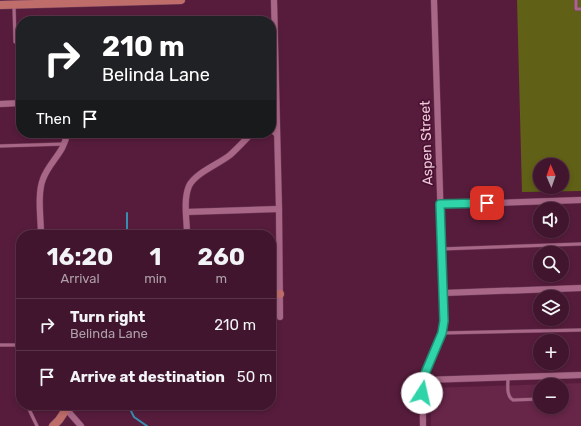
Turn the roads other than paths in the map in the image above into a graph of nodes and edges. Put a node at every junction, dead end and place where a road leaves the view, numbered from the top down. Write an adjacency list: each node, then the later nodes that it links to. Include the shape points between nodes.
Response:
1 (181, 0): 5 (street)
2 (274, 0): 10 (street)
3 (434, 0): 22 (street, Aspen Street)
4 (576, 0): 9 (lane, via 576,9)
5 (85, 1): 6 (street)
6 (25, 2): 7 (street)
7 (14, 4): 8 (street); 11 (lane)
8 (0, 5)
9 (581, 9)
10 (274, 16)
11 (14, 42)
12 (276, 71): 15 (street)
13 (16, 103): 14 (street)
14 (0, 104)
15 (277, 107): 16 (street)
16 (278, 137): 23 (street)
17 (66, 138): 19 (street)
18 (247, 138): 24 (street, via 227,157 194,178 187,191)
19 (65, 144): 20 (lane); 25 (street, via 46,171 41,185)
20 (0, 146)
21 (581, 200): 22 (street)
22 (440, 204): 28 (street, Aspen Street)
23 (279, 209): 24 (street); 29 (street)
24 (186, 212): 26 (street)
25 (41, 230)
26 (187, 230)
27 (581, 244): 28 (lane)
28 (441, 249): 31 (street, Aspen Street)
29 (276, 273)
30 (581, 288): 31 (street)
31 (443, 293): 35 (street, Aspen Street)
32 (276, 299): 33 (street)
33 (280, 317)
34 (581, 330): 35 (lane)
35 (442, 333): 41 (street, Aspen Street)
36 (0, 345): 37 (lane)
37 (16, 345)
38 (581, 375): 39 (street)
39 (551, 376): 40 (street)
40 (508, 378): 41 (street); 42 (lane, via 510,398)
41 (424, 380): 49 (street, Aspen Street)
42 (533, 399)
43 (29, 410): 46 (lane)
44 (66, 410): 47 (street)
45 (70, 410): 48 (street)
46 (37, 426)
47 (53, 426)
48 (81, 426)
49 (423, 426)

